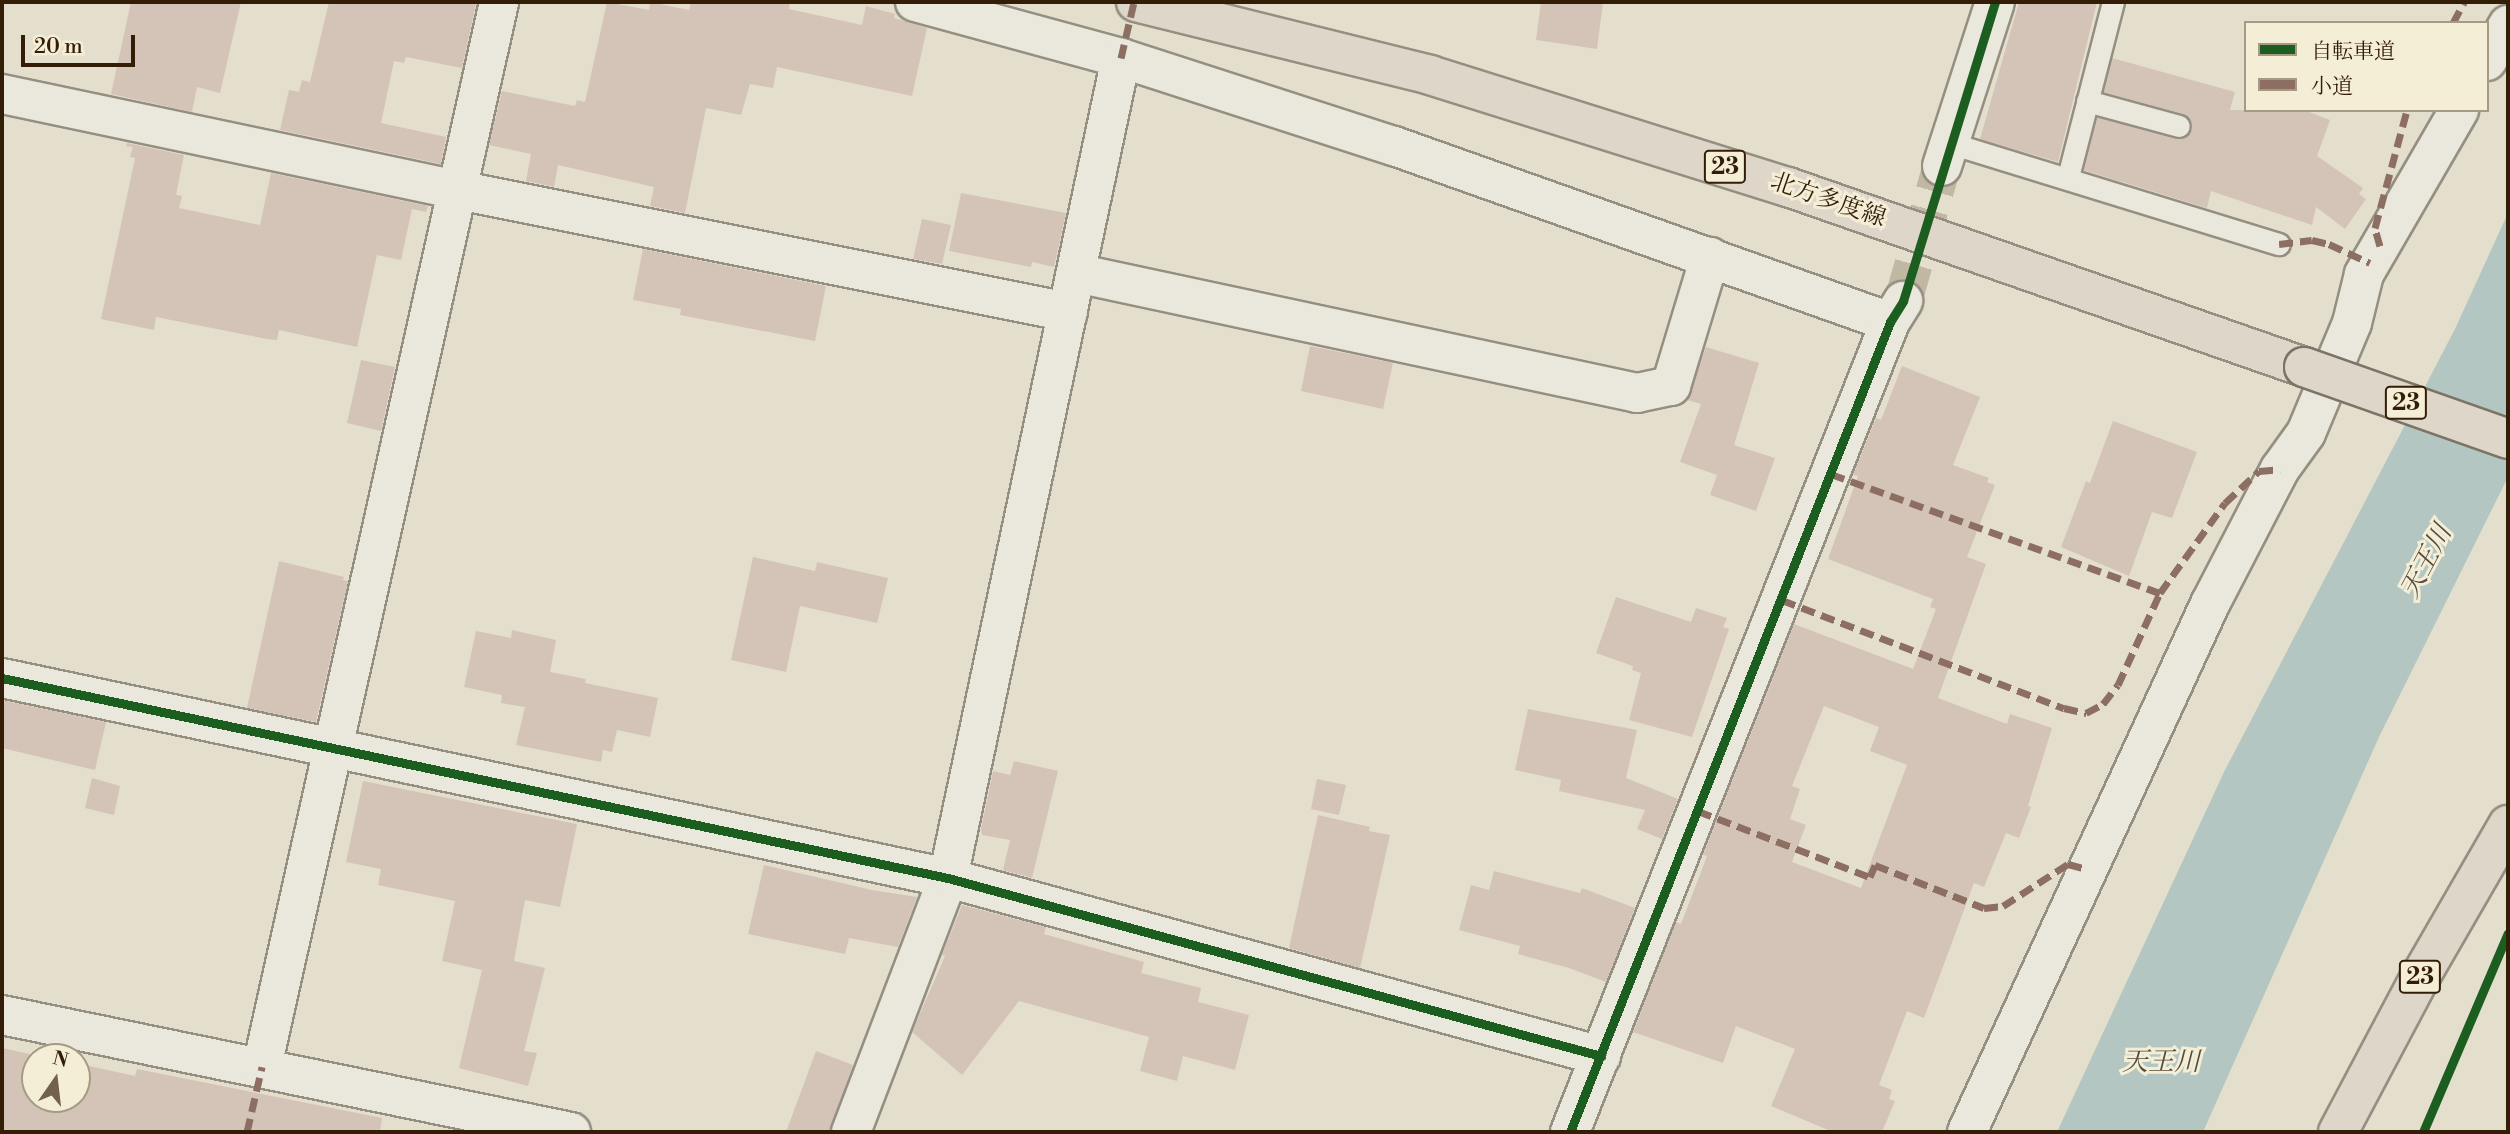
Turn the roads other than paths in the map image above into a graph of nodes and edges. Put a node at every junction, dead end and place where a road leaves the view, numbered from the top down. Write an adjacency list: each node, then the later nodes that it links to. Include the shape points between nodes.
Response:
1 (499, 2): 15 (street)
2 (915, 2): 7 (street)
3 (1136, 2): 20 (main road, 北方多度線 / 23, bridge, via 1430,75 1788,187)
4 (1995, 2): 13 (street)
5 (2113, 2): 10 (lane)
6 (2508, 25): 8 (street)
7 (1121, 58): 17 (street, via 1394,146); 18 (street)
8 (2489, 58)
9 (2, 94): 15 (street)
10 (2087, 101): 12 (lane); 14 (lane)
11 (2458, 112): 31 (street, via 2364,274 2352,323 2306,433 2280,470 2210,604)
12 (2179, 126)
13 (1946, 154): 14 (lane)
14 (2068, 177): 16 (lane)
15 (458, 190): 19 (street); 22 (street)
16 (2279, 244)
17 (1710, 257): 18 (street, via 1671,386 1637,393); 26 (street, via 1896,312)
18 (1076, 273): 19 (street)
19 (1068, 312): 24 (street)
20 (2508, 439)
21 (2, 678): 22 (street)
22 (335, 750): 24 (street); 27 (street)
23 (2508, 825): 32 (main road, 23)
24 (948, 878): 26 (street); 29 (street)
25 (2, 1015): 27 (street)
26 (1601, 1056): 30 (street)
27 (262, 1067): 28 (street)
28 (571, 1132)
29 (851, 1132)
30 (1570, 1132)
31 (1967, 1132)
32 (2338, 1132)

